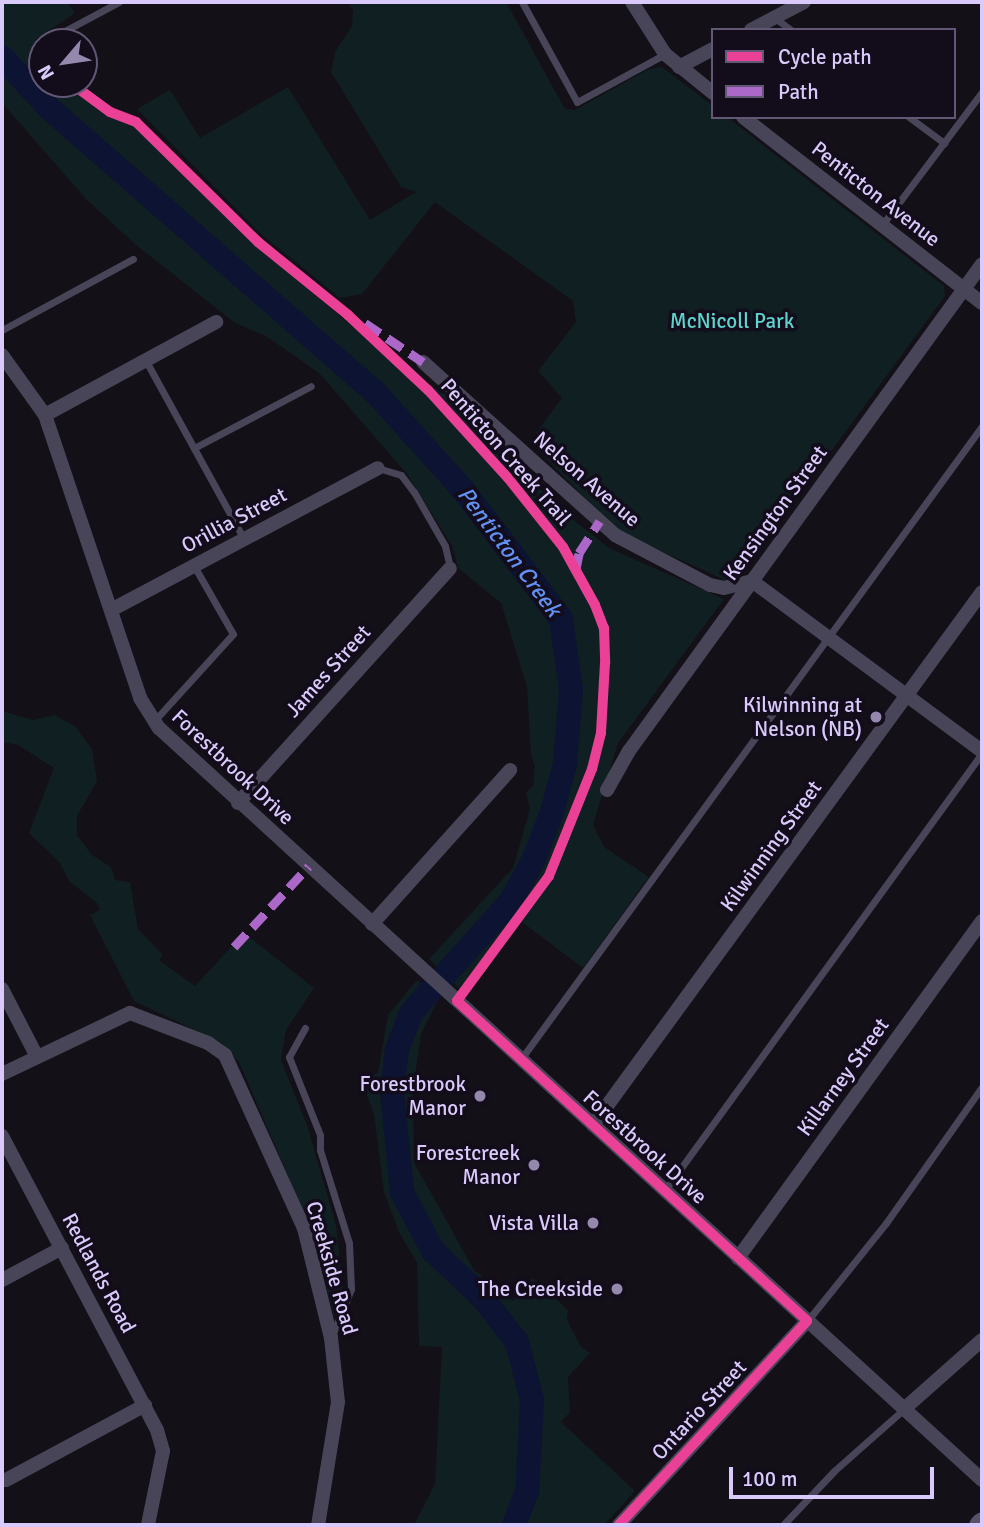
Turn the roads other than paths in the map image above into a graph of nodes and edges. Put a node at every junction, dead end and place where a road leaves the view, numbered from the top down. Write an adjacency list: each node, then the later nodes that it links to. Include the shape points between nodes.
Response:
1 (119, 2): 7 (lane)
2 (522, 2): 11 (lane, via 578,102)
3 (632, 2): 11 (street)
4 (804, 2): 5 (street)
5 (787, 6): 6 (street)
6 (774, 18): 8 (street); 9 (lane)
7 (70, 28)
8 (755, 28)
9 (788, 28)
10 (711, 51): 12 (street)
11 (665, 54): 12 (street)
12 (679, 67): 13 (street)
13 (711, 91)
14 (982, 92): 17 (lane)
15 (746, 119): 18 (street, Penticton Avenue)
16 (912, 119): 17 (lane)
17 (944, 143): 18 (lane)
18 (882, 225): 21 (street, Penticton Avenue)
19 (133, 260): 24 (lane)
20 (982, 264): 21 (street, Kensington Street)
21 (964, 289): 22 (street, Penticton Avenue); 36 (street, Kensington Street)
22 (982, 303)
23 (216, 322): 26 (street)
24 (2, 330)
25 (2, 355): 29 (street, Forestbrook Drive)
26 (146, 360): 29 (street); 31 (lane)
27 (423, 362): 36 (street, Nelson Avenue, via 615,535 710,585 724,588)
28 (311, 386): 31 (lane)
29 (45, 415): 38 (street, Forestbrook Drive)
30 (982, 426): 39 (lane)
31 (194, 448): 33 (lane)
32 (378, 468): 33 (street, Orillia Street); 35 (lane, via 401,475 414,492 445,546)
33 (244, 538): 34 (street, Orillia Street)
34 (193, 566): 38 (street, Orillia Street); 41 (lane, via 233,634)
35 (450, 568): 45 (street, James Street)
36 (752, 581): 39 (street); 44 (street, Kensington Street, via 629,751)
37 (982, 592): 40 (street, Kilwinning Street)
38 (111, 610): 41 (street, Forestbrook Drive, via 140,698)
39 (828, 638): 40 (street); 51 (lane)
40 (907, 696): 42 (street); 54 (street, Kilwinning Street)
41 (154, 721): 45 (street, Forestbrook Drive)
42 (982, 752): 56 (lane)
43 (510, 770): 47 (street)
44 (607, 790)
45 (239, 803): 47 (street, Forestbrook Drive)
46 (982, 920): 58 (street, Killarney Street)
47 (372, 924): 51 (street, Forestbrook Drive)
48 (2, 989): 50 (street)
49 (305, 1028): 61 (lane, via 289,1057 320,1135 320,1150 349,1243 351,1289)
50 (36, 1055): 52 (street); 61 (street, Creekside Road, via 130,1013 208,1044 231,1064 304,1228)
51 (521, 1059): 54 (street, Forestbrook Drive)
52 (2, 1074)
53 (982, 1087): 60 (lane, via 886,1223)
54 (593, 1125): 56 (street, Forestbrook Drive)
55 (2, 1136): 57 (street, Redlands Road)
56 (665, 1191): 58 (street, Forestbrook Drive)
57 (62, 1248): 59 (street); 63 (street, Redlands Road)
58 (738, 1258): 60 (street, Forestbrook Drive)
59 (2, 1280)
60 (807, 1321): 64 (street, Forestbrook Drive); 69 (street, Ontario Street)
61 (331, 1338): 68 (street, Creekside Road, via 338,1402)
62 (982, 1340): 64 (street)
63 (145, 1405): 65 (street); 67 (street, Redlands Road, via 163,1451)
64 (904, 1409): 66 (street, Forestbrook Drive); 70 (lane, via 834,1471)
65 (6, 1480)
66 (982, 1480)
67 (148, 1525)
68 (318, 1525)
69 (619, 1525)
70 (783, 1525)

